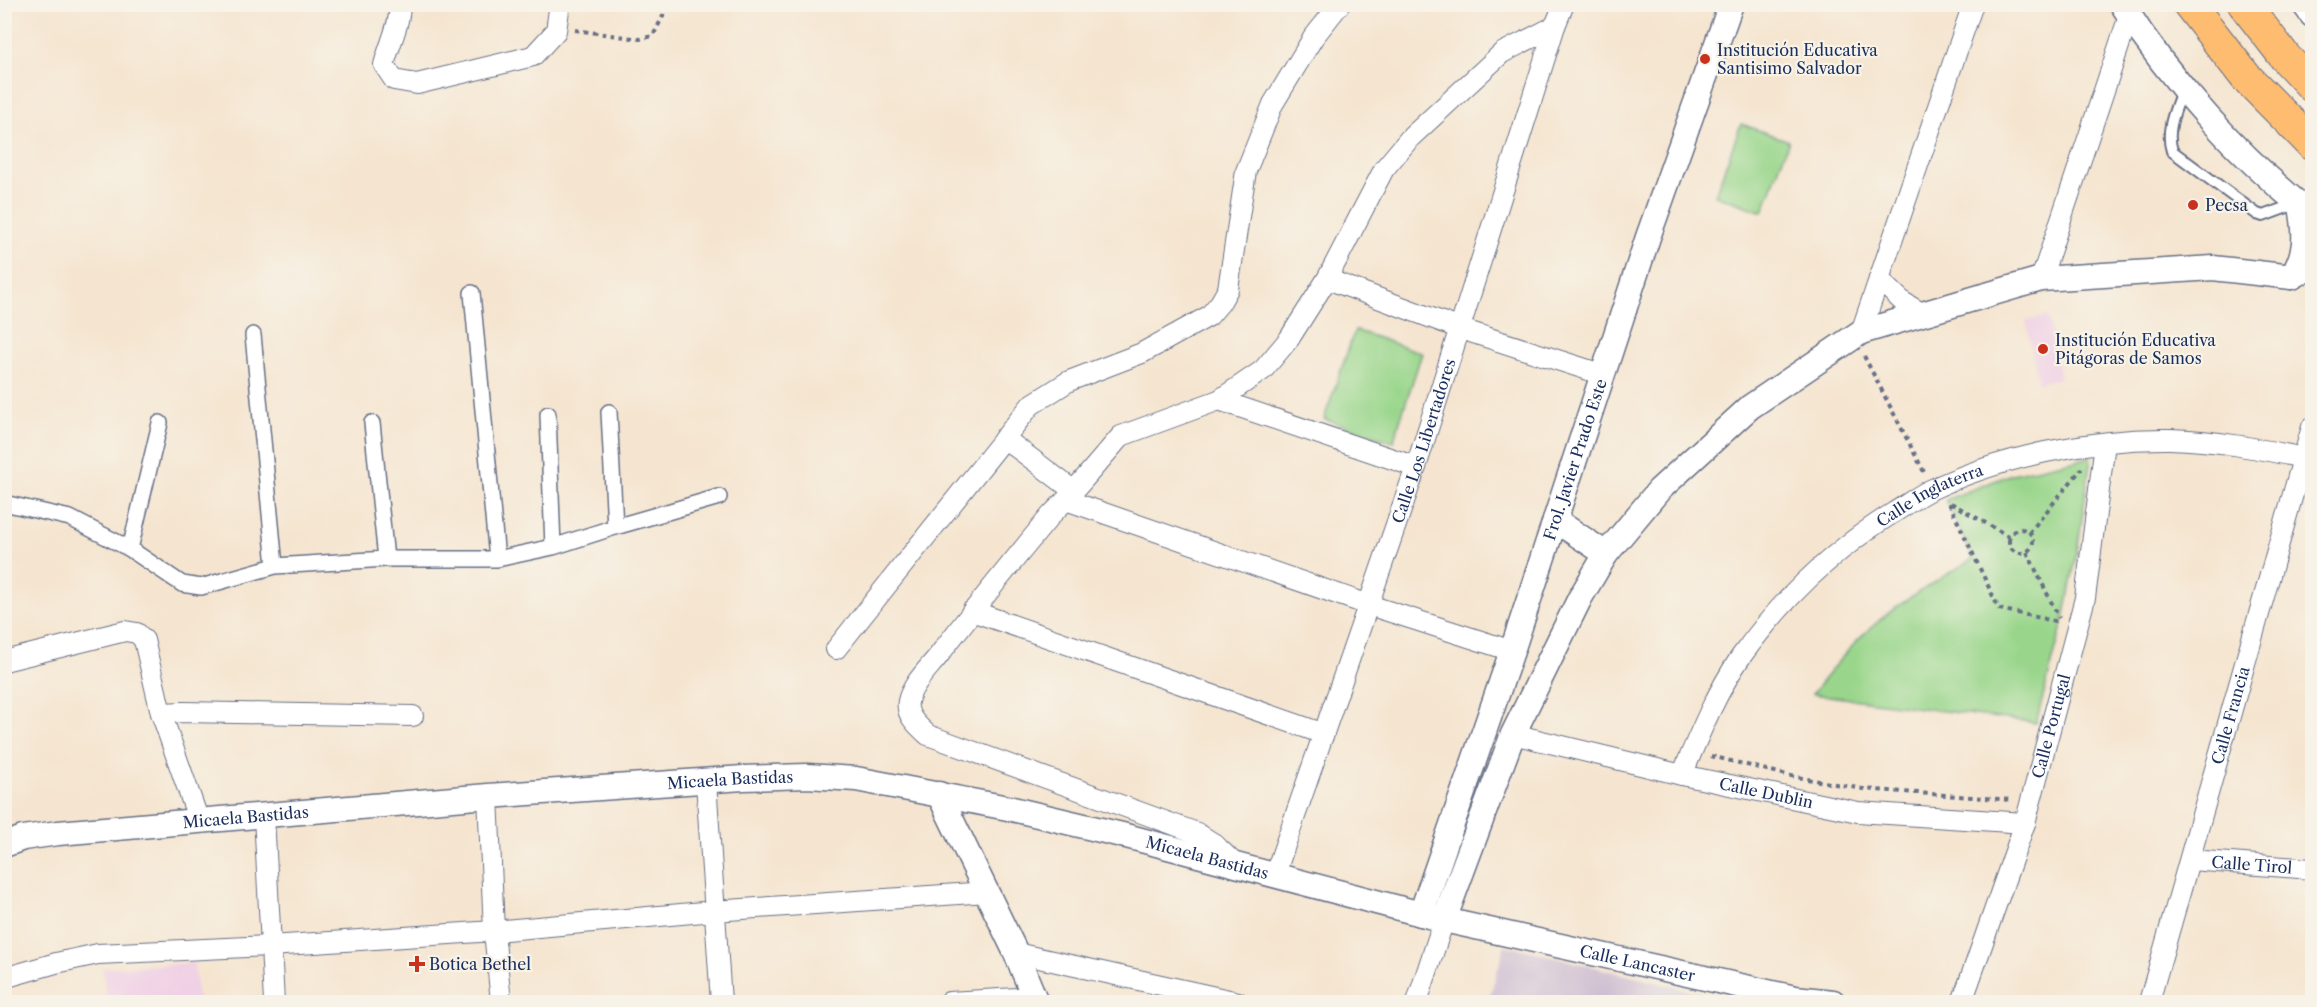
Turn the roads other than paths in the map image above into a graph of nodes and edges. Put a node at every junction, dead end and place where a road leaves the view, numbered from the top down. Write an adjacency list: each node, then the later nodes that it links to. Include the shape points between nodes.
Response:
1 (400, 4): 2 (street, via 384,65 394,80 417,84 533,56 556,31)
2 (558, 4)
3 (1340, 4): 33 (street, via 1313,38 1273,104 1246,171 1228,290 1220,303 1209,316 1142,353 1069,381 1031,405)
4 (1564, 4): 12 (street, Calle Los Libertadores)
5 (1731, 4): 26 (street, Frol. Javier Prado Este, via 1648,237)
6 (1973, 4): 19 (street)
7 (2188, 4): 15 (main road, via 2245,76)
8 (2244, 4): 13 (main road)
9 (2304, 4): 11 (street)
10 (2126, 10): 14 (street); 20 (street)
11 (2313, 15)
12 (1555, 26): 18 (street, via 1502,53 1410,138 1384,169); 23 (street, Calle Los Libertadores)
13 (2313, 86)
14 (2183, 88): 16 (street, via 2248,158); 16 (lane, via 2168,140 2172,151 2257,214)
15 (2313, 144)
16 (2304, 208): 17 (street, via 2302,260)
17 (2306, 275): 20 (street, via 2213,268)
18 (1327, 279): 23 (street); 27 (street, via 1289,339 1263,370)
19 (1879, 279): 22 (street, via 1903,302); 24 (street)
20 (2041, 279): 22 (street)
21 (472, 293): 46 (street)
22 (1923, 314): 24 (street)
23 (1461, 329): 26 (street); 36 (street, Calle Los Libertadores)
24 (1858, 334): 44 (street, via 1750,407 1659,490)
25 (253, 335): 47 (street)
26 (1604, 375): 40 (street, Frol. Javier Prado Este)
27 (1219, 400): 36 (street); 37 (street, via 1121,436)
28 (609, 412): 41 (street)
29 (548, 414): 42 (street)
30 (160, 423): 43 (street)
31 (372, 423): 45 (street)
32 (2313, 427): 35 (street, Calle Francia)
33 (1004, 438): 37 (street); 50 (street)
34 (2104, 443): 35 (street, Calle Inglaterra, via 2170,439 2244,446); 57 (street, Calle Inglaterra, via 1983,469 1932,489 1821,565 1776,610 1740,660 1706,716); 63 (street, Calle Portugal, via 2085,598)
35 (2304, 458): 65 (street, Calle Francia)
36 (1416, 467): 48 (street, Calle Los Libertadores)
37 (1070, 495): 48 (street); 49 (street)
38 (720, 497): 41 (street)
39 (4, 504): 43 (street, via 70,518)
40 (1555, 520): 44 (street); 51 (street, Frol. Javier Prado Este)
41 (615, 526): 42 (street)
42 (553, 547): 46 (street)
43 (130, 549): 47 (street, via 182,584 201,587)
44 (1606, 554): 56 (street)
45 (386, 558): 46 (street); 47 (street)
46 (497, 559)
47 (275, 566)
48 (1369, 605): 51 (street); 55 (street, Calle Los Libertadores)
49 (972, 611): 55 (street); 66 (street, via 908,701 916,726 928,735 1197,833)
50 (836, 649)
51 (1512, 651): 71 (street, Frol. Javier Prado Este)
52 (4, 661): 53 (street, via 126,631 137,633 144,640)
53 (161, 714): 54 (street); 62 (street)
54 (413, 716)
55 (1324, 734): 68 (street, Calle Los Libertadores)
56 (1513, 734): 57 (street, Calle Dublin); 71 (street)
57 (1682, 775): 63 (street, Calle Dublin, via 1858,812)
58 (706, 782): 59 (street, Micaela Bastidas, via 830,777); 60 (street, Micaela Bastidas); 70 (street)
59 (939, 794): 66 (street, Micaela Bastidas); 69 (street)
60 (488, 796): 61 (street, Micaela Bastidas); 72 (street)
61 (264, 816): 62 (street, Micaela Bastidas); 73 (street)
62 (200, 821): 64 (street, Micaela Bastidas, via 58,833)
63 (2025, 823): 84 (street, Calle Portugal)
64 (4, 844)
65 (2190, 860): 67 (street, Calle Tirol); 85 (street, Calle Francia)
66 (1234, 863): 68 (street, Micaela Bastidas)
67 (2313, 869)
68 (1275, 874): 71 (street, Micaela Bastidas)
69 (987, 892): 70 (street); 74 (street)
70 (714, 911): 72 (street); 79 (street)
71 (1432, 917): 82 (street); 83 (street, Calle Lancaster, via 1795,998)
72 (494, 932): 73 (street); 78 (street)
73 (270, 946): 75 (street, via 98,954); 77 (street)
74 (1016, 953): 76 (street); 81 (street)
75 (4, 978)
76 (1035, 1000): 80 (street)
77 (274, 1002)
78 (501, 1002)
79 (721, 1002)
80 (949, 1002)
81 (1238, 1002)
82 (1417, 1002)
83 (1833, 1002)
84 (1962, 1002)
85 (2149, 1002)

